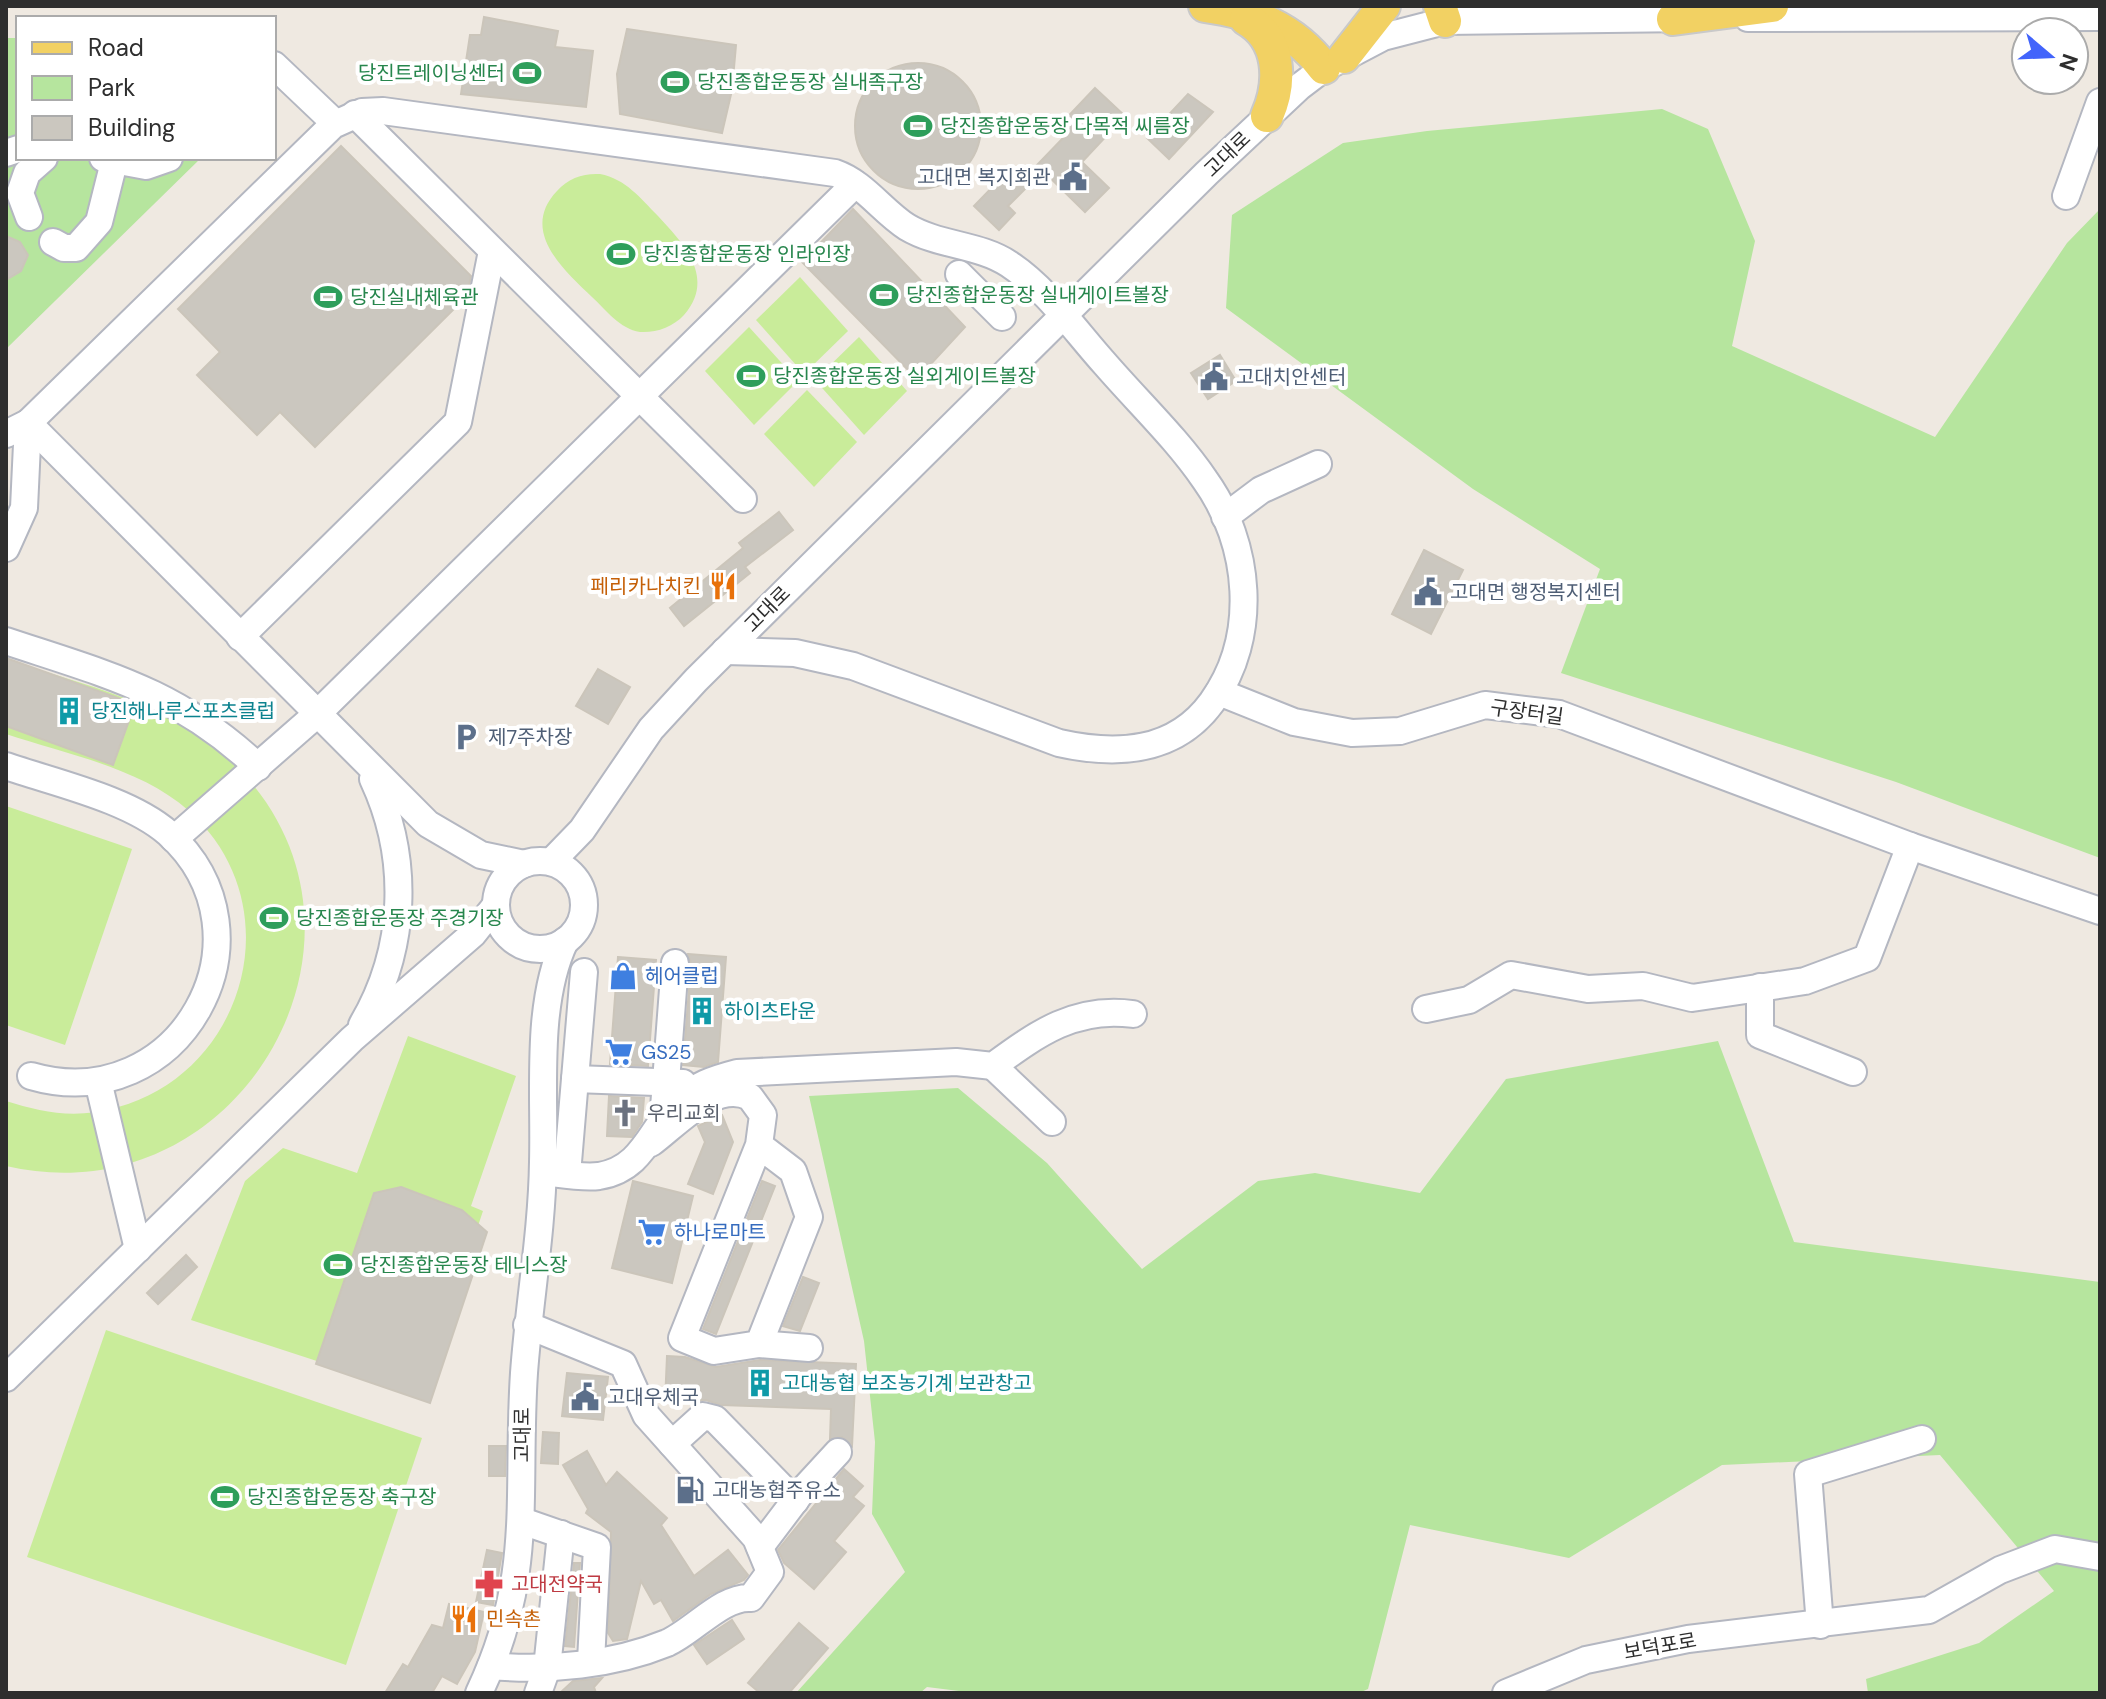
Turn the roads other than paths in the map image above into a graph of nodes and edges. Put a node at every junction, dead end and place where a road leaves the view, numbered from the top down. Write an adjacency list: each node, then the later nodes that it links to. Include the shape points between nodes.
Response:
1 (1384, 6): 7 (main road)
2 (1772, 6): 6 (main road)
3 (1213, 7): 7 (main road, via 1249,12); 11 (main road, via 1254,24 1271,48 1277,78)
4 (1443, 14): 6 (street, 고대로); 7 (street, 고대로)
5 (2100, 17): 6 (street, 고대로)
6 (1673, 19)
7 (1334, 62): 11 (street, 고대로)
8 (278, 69): 10 (street)
9 (2100, 102): 16 (street)
10 (338, 116): 15 (street, via 383,111 806,167); 19 (street); 24 (street)
11 (1267, 116): 21 (street, 고대로)
12 (42, 160): 17 (street, via 27,173 20,193)
13 (116, 160): 14 (street, via 154,166); 18 (street, via 98,225 77,247)
14 (165, 160)
15 (855, 184): 21 (street, via 907,227 1008,263); 23 (street)
16 (2066, 196)
17 (29, 217)
18 (53, 242)
19 (492, 251): 23 (street); 29 (street, via 458,422)
20 (959, 274): 22 (street)
21 (1063, 316): 27 (street, via 1196,468); 31 (street, 고대로)
22 (1002, 317)
23 (640, 398): 26 (street); 33 (street)
24 (17, 429): 28 (street, via 24,508); 29 (street)
25 (1318, 464): 27 (street, via 1261,490)
26 (743, 499)
27 (1225, 517): 32 (street, via 1243,581 1245,618 1234,662)
28 (6, 548)
29 (240, 637): 33 (street)
30 (6, 641): 36 (street, via 177,704 231,742)
31 (725, 651): 32 (street, via 822,657 1038,737 1098,750 1139,748 1177,736); 37 (street, 고대로, via 651,729)
32 (1219, 692): 39 (street, 구장터길, via 1294,722 1352,733 1410,729 1485,705 1559,714)
33 (316, 715): 35 (street); 36 (street)
34 (6, 766): 38 (street, via 131,810)
35 (368, 768): 40 (street, via 428,824); 55 (street, via 395,851 399,916 386,974)
36 (252, 772): 38 (street)
37 (595, 812): 41 (street, 고대로); 43 (street)
38 (174, 839): 60 (street, via 199,872 214,911 210,983 195,1016 168,1048 133,1070)
39 (1910, 846): 45 (street, 구장터길); 51 (street, via 1867,958 1805,981)
40 (481, 855): 42 (street); 44 (street, via 495,870)
41 (551, 862): 42 (street); 43 (street, via 570,873)
42 (524, 864): 44 (street, via 508,875)
43 (581, 890): 47 (street, via 581,921)
44 (499, 895): 46 (street, via 500,922); 48 (street)
45 (2100, 911)
46 (518, 941): 47 (street, via 547,948); 48 (street, via 485,937); 52 (street, via 539,967)
47 (565, 941): 52 (street)
48 (457, 948): 55 (street)
49 (675, 963): 61 (street)
50 (584, 972): 59 (street)
51 (1760, 987): 53 (street, via 1692,998 1643,986 1588,989 1511,975 1469,1000); 57 (street, via 1760,1035)
52 (547, 996): 66 (street, 고대로)
53 (1426, 1009)
54 (1133, 1014): 56 (street, via 1105,1010 1080,1016 1037,1034)
55 (352, 1039): 67 (street)
56 (993, 1066): 62 (street, via 956,1062 737,1073); 63 (street)
57 (1853, 1072)
58 (31, 1076): 60 (street, via 67,1083)
59 (575, 1079): 61 (street); 66 (street)
60 (98, 1081): 67 (street)
61 (666, 1082): 62 (street); 64 (street)
62 (703, 1084): 64 (street, via 676,1104)
63 (1052, 1122)
64 (657, 1132): 65 (street, via 731,1091 750,1097 761,1111); 66 (street, via 628,1164 607,1174)
65 (759, 1145): 69 (street, via 793,1171 809,1217); 69 (street, via 682,1338 714,1351)
66 (555, 1173): 68 (street, 고대로)
67 (138, 1249): 71 (street)
68 (527, 1325): 73 (street, via 623,1364 646,1415); 76 (street, 고대로)
69 (759, 1344): 70 (street)
70 (809, 1348)
71 (6, 1378)
72 (1922, 1439): 82 (street, via 1808,1474)
73 (672, 1444): 75 (street, via 703,1416 715,1419); 78 (street)
74 (838, 1452): 75 (street)
75 (795, 1501): 78 (street)
76 (522, 1521): 77 (street); 80 (street, 고대로)
77 (561, 1534): 81 (street); 83 (street, via 597,1547)
78 (760, 1547): 83 (street, via 770,1572 751,1598 738,1597 669,1642)
79 (2100, 1557): 82 (street, 보덕포로, via 2055,1549 2000,1570 1929,1610)
80 (518, 1576): 81 (street); 84 (street, 고대로)
81 (555, 1585): 85 (street)
82 (1828, 1624): 88 (street, 보덕포로, via 1688,1639 1586,1660)
83 (591, 1661): 85 (street)
84 (491, 1666): 85 (street); 86 (street, 고대로)
85 (547, 1668): 87 (street)
86 (479, 1693)
87 (538, 1693)
88 (1506, 1693)

